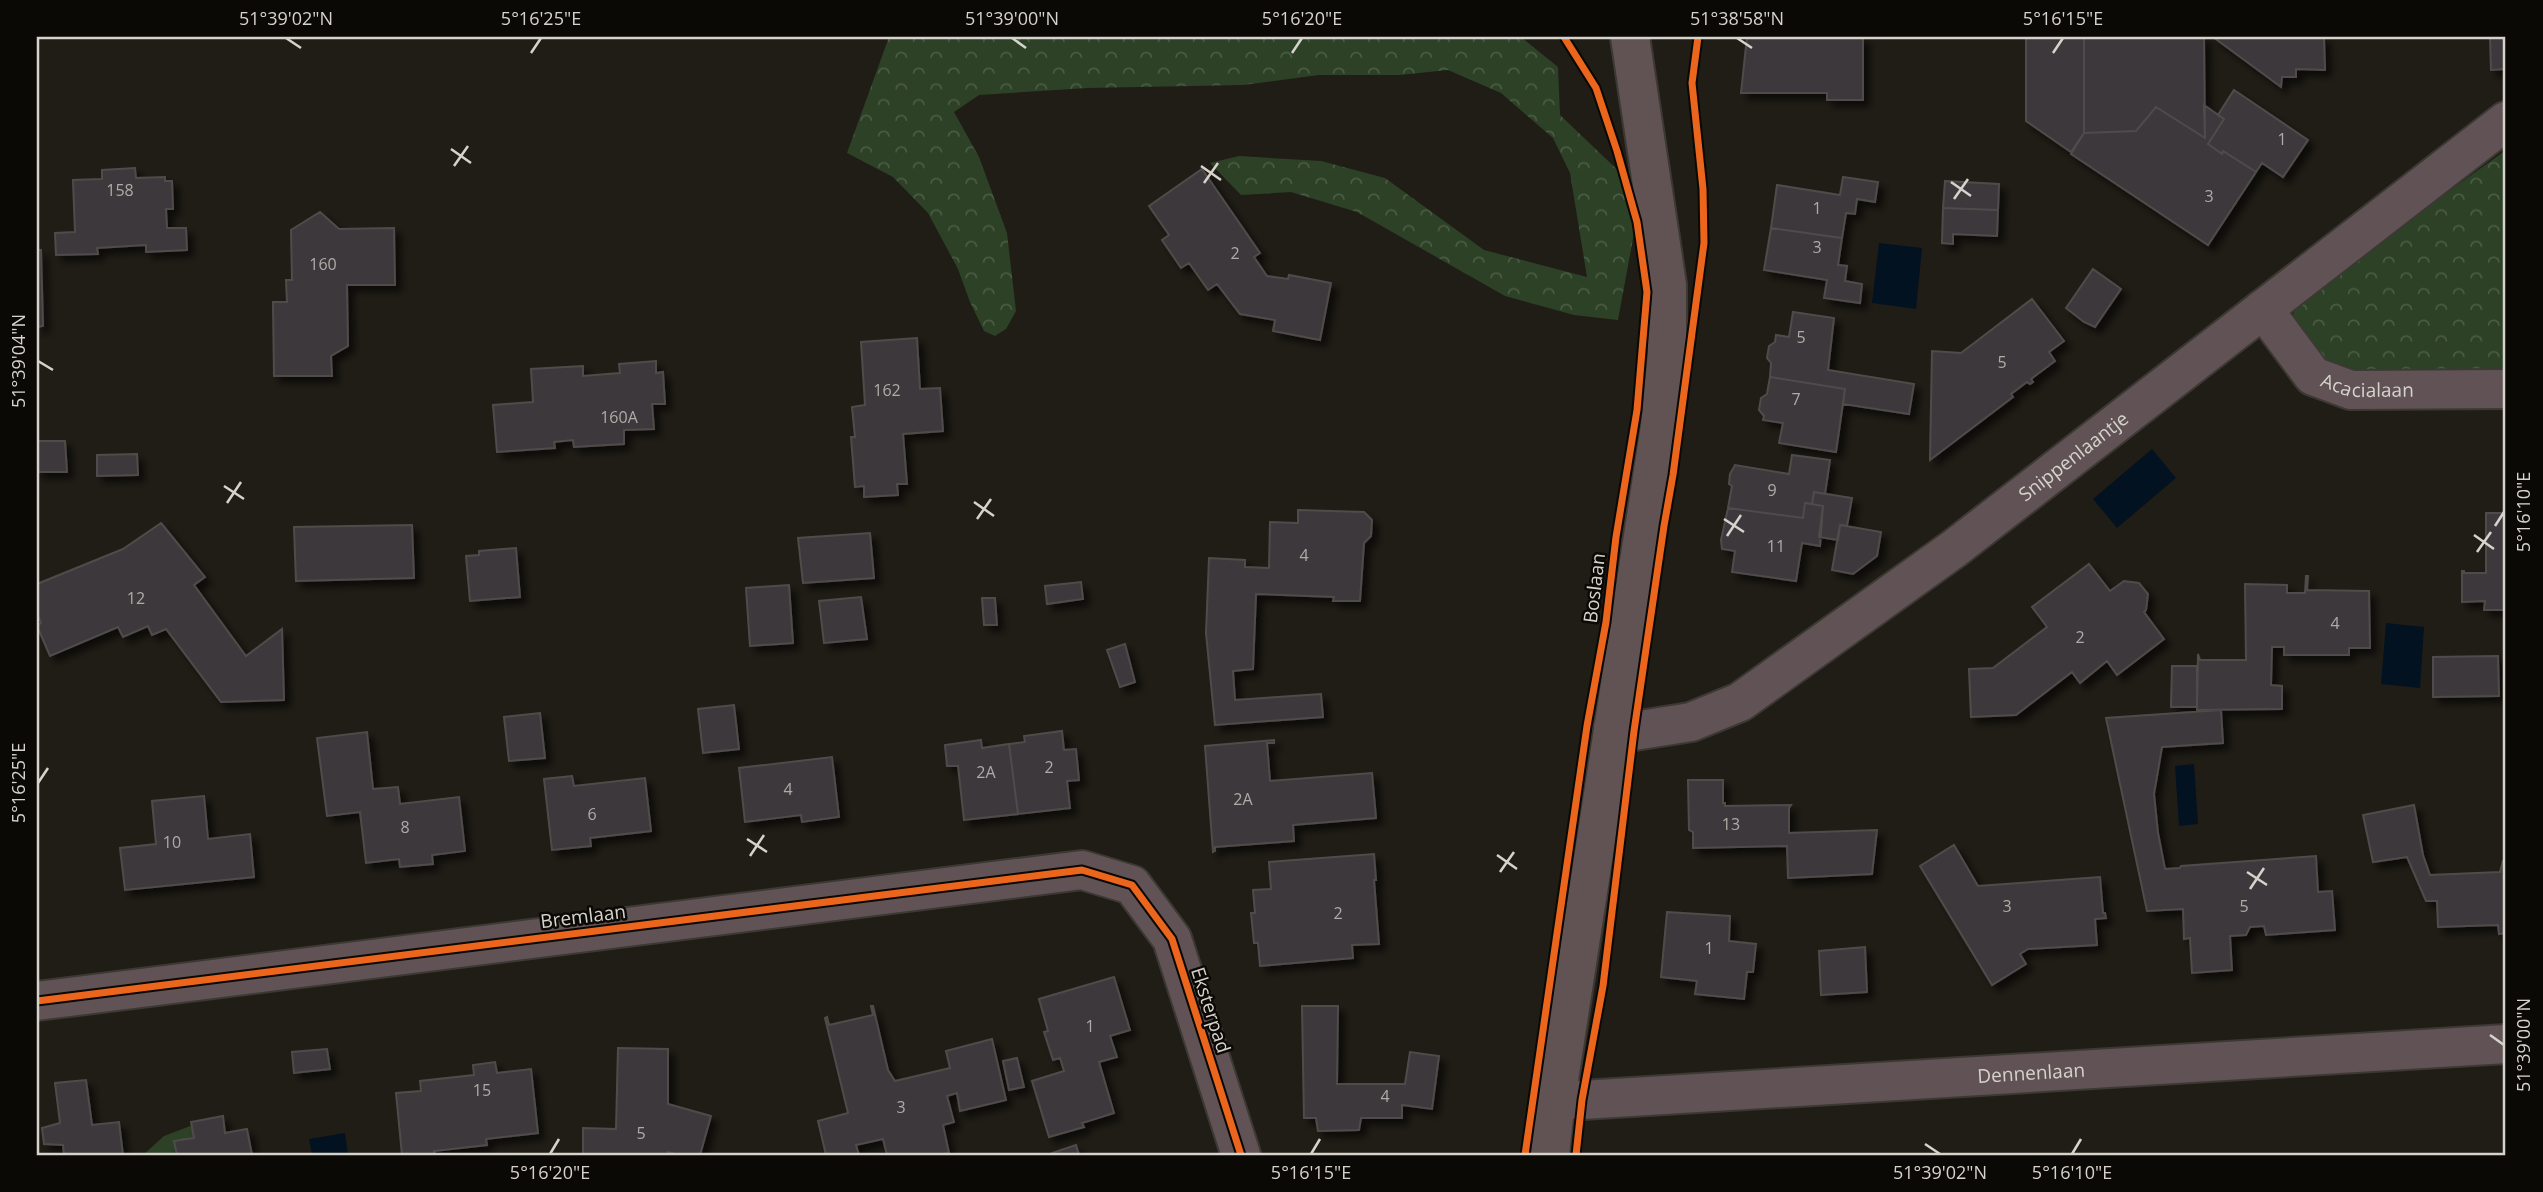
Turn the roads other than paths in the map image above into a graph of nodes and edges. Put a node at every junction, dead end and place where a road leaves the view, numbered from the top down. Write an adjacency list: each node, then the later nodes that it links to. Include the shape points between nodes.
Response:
1 (1630, 37): 5 (main road, Boslaan, via 1667,285 1667,353)
2 (2506, 121): 3 (street, Snippenlaantje)
3 (2263, 309): 4 (street, Acacialaan, via 2313,376 2351,390); 5 (street, Snippenlaantje, via 1955,548 1740,702 1691,722 1634,730)
4 (2506, 389)
5 (1613, 728): 9 (main road, Boslaan)
6 (1132, 886): 7 (street, Bremlaan, via 1082,870); 10 (street, Eksterpad, via 1172,939)
7 (37, 1001)
8 (2506, 1044): 9 (street, Dennenlaan)
9 (1556, 1099): 11 (main road, Boslaan)
10 (1241, 1155)
11 (1550, 1155)

